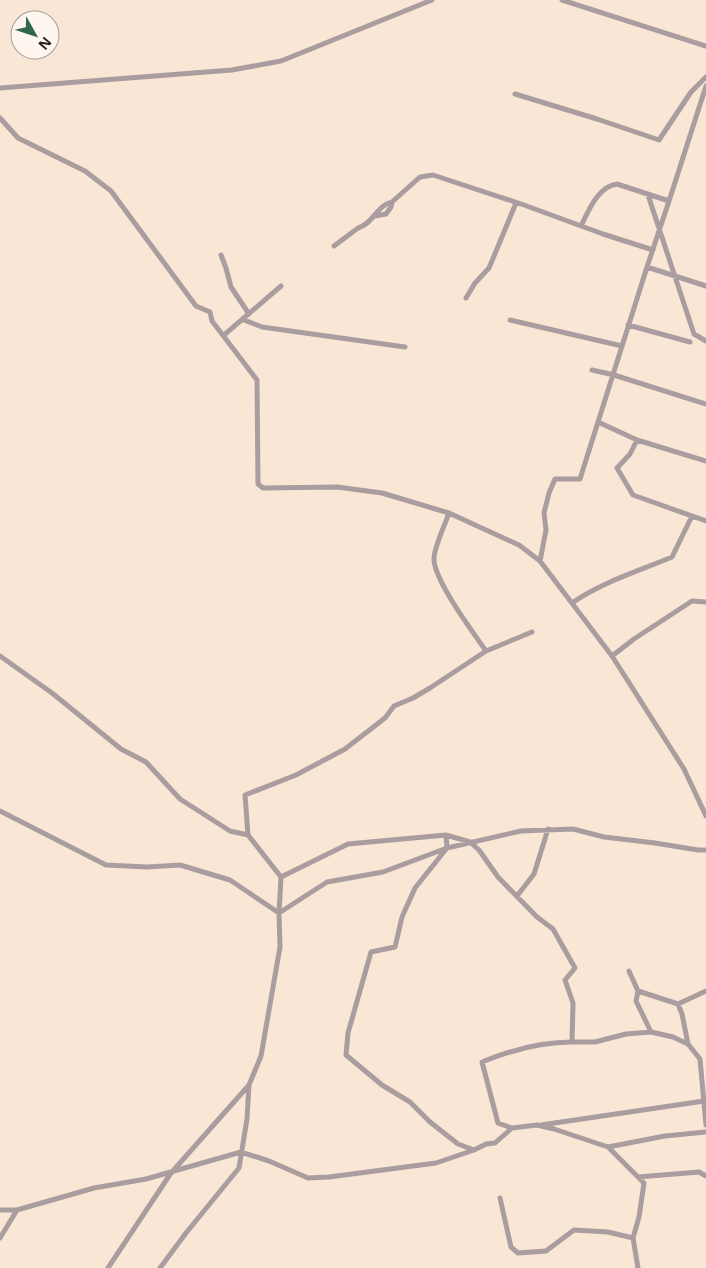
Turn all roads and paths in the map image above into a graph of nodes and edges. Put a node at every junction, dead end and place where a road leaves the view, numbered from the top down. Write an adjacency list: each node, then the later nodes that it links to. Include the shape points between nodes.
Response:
1 (432, 0): 8 (street, via 271,63 232,70)
2 (562, 0): 4 (street)
3 (579, 0): 4 (street)
4 (579, 6): 5 (street)
5 (706, 46)
6 (706, 77): 9 (street, via 691,92 658,140)
7 (706, 86): 12 (street)
8 (0, 88)
9 (515, 94)
10 (0, 118): 30 (street, via 18,138 85,171 111,191 188,296 196,306 210,312 212,322)
11 (648, 195): 12 (street); 14 (street, via 613,184 596,198); 15 (street)
12 (669, 201): 15 (street)
13 (516, 203): 14 (street); 16 (street, via 433,175 420,176 382,207 376,216); 25 (street, via 489,268)
14 (580, 226): 17 (street)
15 (659, 229): 17 (street); 20 (street)
16 (334, 246)
17 (653, 250): 19 (street)
18 (221, 255): 26 (street, via 231,287)
19 (647, 267): 20 (street); 29 (street)
20 (674, 276): 21 (street); 31 (street, via 694,334)
21 (690, 281): 22 (street); 24 (street)
22 (706, 281)
23 (281, 286): 26 (street)
24 (706, 286)
25 (466, 298)
26 (248, 314): 27 (street)
27 (244, 320): 30 (street); 34 (street, via 262,327)
28 (510, 320): 33 (street)
29 (628, 325): 32 (street); 33 (street)
30 (224, 335): 41 (street, via 257,380 258,484 263,488 337,487 382,493)
31 (706, 340)
32 (690, 342)
33 (622, 346): 36 (street)
34 (405, 347)
35 (592, 370): 36 (street)
36 (614, 375): 37 (street); 38 (street)
37 (706, 404)
38 (598, 422): 39 (street); 44 (street, via 580,479 555,479 549,493)
39 (637, 440): 40 (street); 42 (street, via 617,468 633,495)
40 (706, 461)
41 (449, 513): 44 (street, via 519,545); 48 (street, via 434,564 459,613)
42 (692, 516): 43 (street); 46 (street, via 672,557)
43 (706, 521)
44 (540, 561): 46 (street)
45 (706, 602): 50 (street, via 692,601)
46 (572, 603): 50 (street)
47 (532, 632): 48 (street)
48 (486, 651): 54 (street, via 430,688 394,706 385,718 345,748 296,775 245,795)
49 (0, 656): 54 (street, via 52,692 121,749 146,762 180,799 230,831)
50 (612, 656): 52 (street, via 684,769)
51 (0, 811): 61 (street, via 106,865 180,865 230,880)
52 (706, 816)
53 (548, 829): 56 (street); 58 (street, via 573,828 604,837); 60 (street, via 534,874)
54 (248, 835): 59 (street)
55 (446, 835): 56 (street); 57 (street); 59 (street, via 348,844)
56 (470, 842): 57 (street); 60 (street)
57 (447, 848): 61 (street, via 383,872 327,882); 76 (street, via 415,888 402,917 395,947 371,952 348,1033 346,1055 382,1085 410,1102 458,1144)
58 (706, 850)
59 (281, 877): 61 (street)
60 (517, 896): 67 (street, via 553,929 575,968 565,980 574,1003)
61 (279, 913): 69 (street, via 280,947 261,1056)
62 (630, 971): 63 (street)
63 (638, 991): 65 (street); 66 (street, via 636,1002)
64 (706, 991): 65 (street)
65 (678, 1004): 68 (street)
66 (651, 1032): 67 (street, via 595,1042); 68 (street)
67 (572, 1042): 73 (street, via 529,1047 482,1062 498,1122)
68 (688, 1044): 70 (street, via 700,1059)
69 (249, 1084): 77 (street); 78 (street)
70 (704, 1101): 71 (street); 72 (street)
71 (537, 1125): 73 (street); 75 (street)
72 (706, 1125)
73 (512, 1128): 76 (street, via 495,1143)
74 (706, 1132): 75 (street)
75 (608, 1147): 80 (street)
76 (474, 1150): 77 (street, via 436,1163 308,1178)
77 (241, 1152): 78 (street); 87 (street, via 239,1168)
78 (171, 1173): 83 (street, via 94,1188); 86 (street)
79 (706, 1176): 80 (street, via 699,1172)
80 (638, 1177): 85 (street, via 644,1183 639,1218)
81 (500, 1198): 85 (street, via 511,1246 518,1253 546,1251 574,1230 608,1232)
82 (0, 1210): 83 (street)
83 (16, 1210): 84 (street)
84 (0, 1238)
85 (632, 1238): 88 (street)
86 (108, 1268)
87 (160, 1268)
88 (638, 1268)

